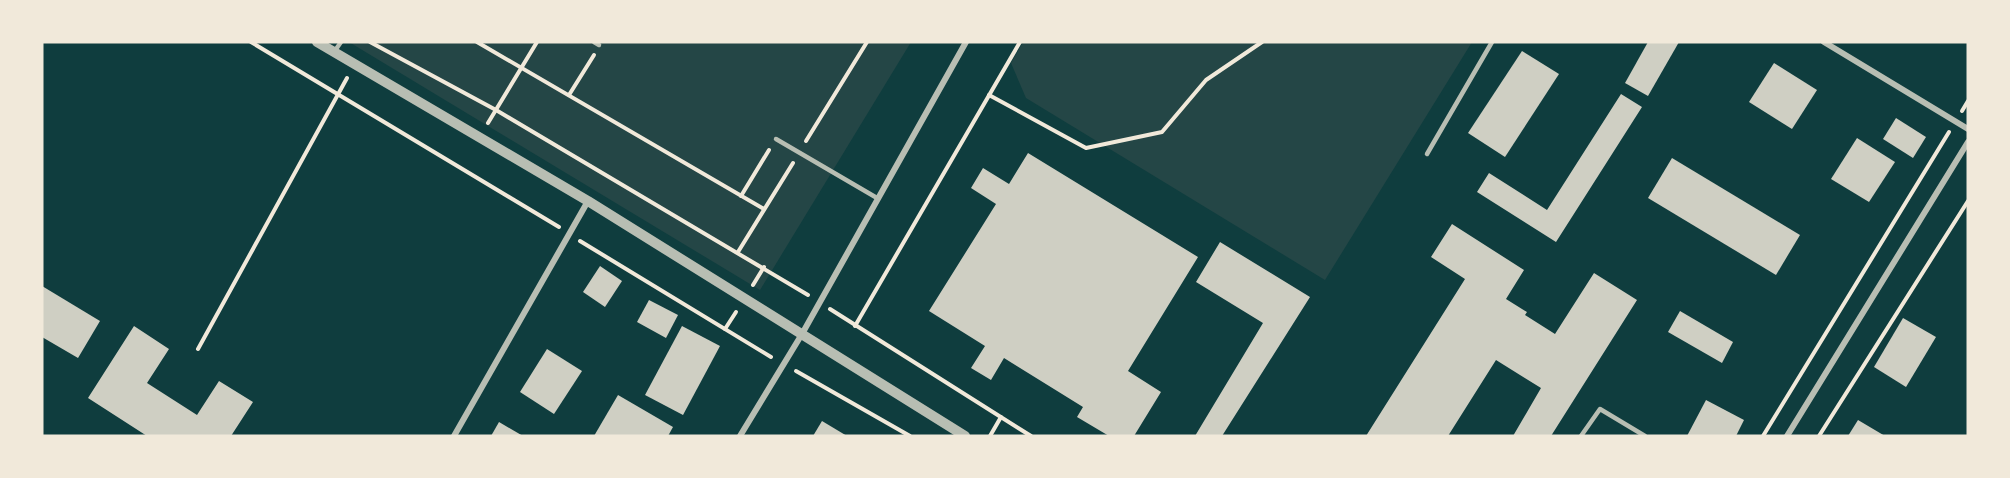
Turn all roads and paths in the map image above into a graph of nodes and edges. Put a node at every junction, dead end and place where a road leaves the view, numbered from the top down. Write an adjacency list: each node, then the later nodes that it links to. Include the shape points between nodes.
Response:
1 (317, 42): 12 (street)
2 (341, 42): 12 (lane)
3 (370, 42): 13 (path); 18 (path)
4 (477, 42): 14 (path)
5 (537, 42): 14 (path)
6 (966, 42): 27 (street)
7 (1020, 42): 16 (path)
8 (1262, 42): 16 (path, via 1206,80 1162,132 1086,148)
9 (1492, 42): 25 (lane)
10 (1824, 42): 19 (street)
11 (597, 44): 15 (path)
12 (334, 52): 13 (street)
13 (355, 65): 21 (street); 34 (path)
14 (522, 67): 15 (path); 18 (path)
15 (570, 95): 26 (path)
16 (989, 95): 32 (path)
17 (1968, 101): 19 (path)
18 (496, 110): 21 (path); 31 (path, via 777,274)
19 (1956, 122): 20 (street); 43 (path)
20 (1968, 129)
21 (478, 139): 28 (street)
22 (776, 139): 27 (lane)
23 (1968, 142): 44 (street)
24 (771, 147): 26 (path)
25 (1427, 154)
26 (741, 196): 30 (path)
27 (877, 198): 31 (street)
28 (588, 201): 33 (street); 36 (street)
29 (1968, 201): 45 (path)
30 (764, 209)
31 (818, 302): 32 (path); 33 (street)
32 (855, 326): 35 (path)
33 (802, 334): 37 (street); 38 (street)
34 (198, 350)
35 (1001, 417): 39 (path); 40 (path)
36 (454, 436)
37 (740, 436)
38 (964, 436)
39 (990, 436)
40 (1031, 436)
41 (1581, 436): 42 (lane, via 1600,409)
42 (1645, 436)
43 (1763, 436)
44 (1787, 436)
45 (1819, 436)

